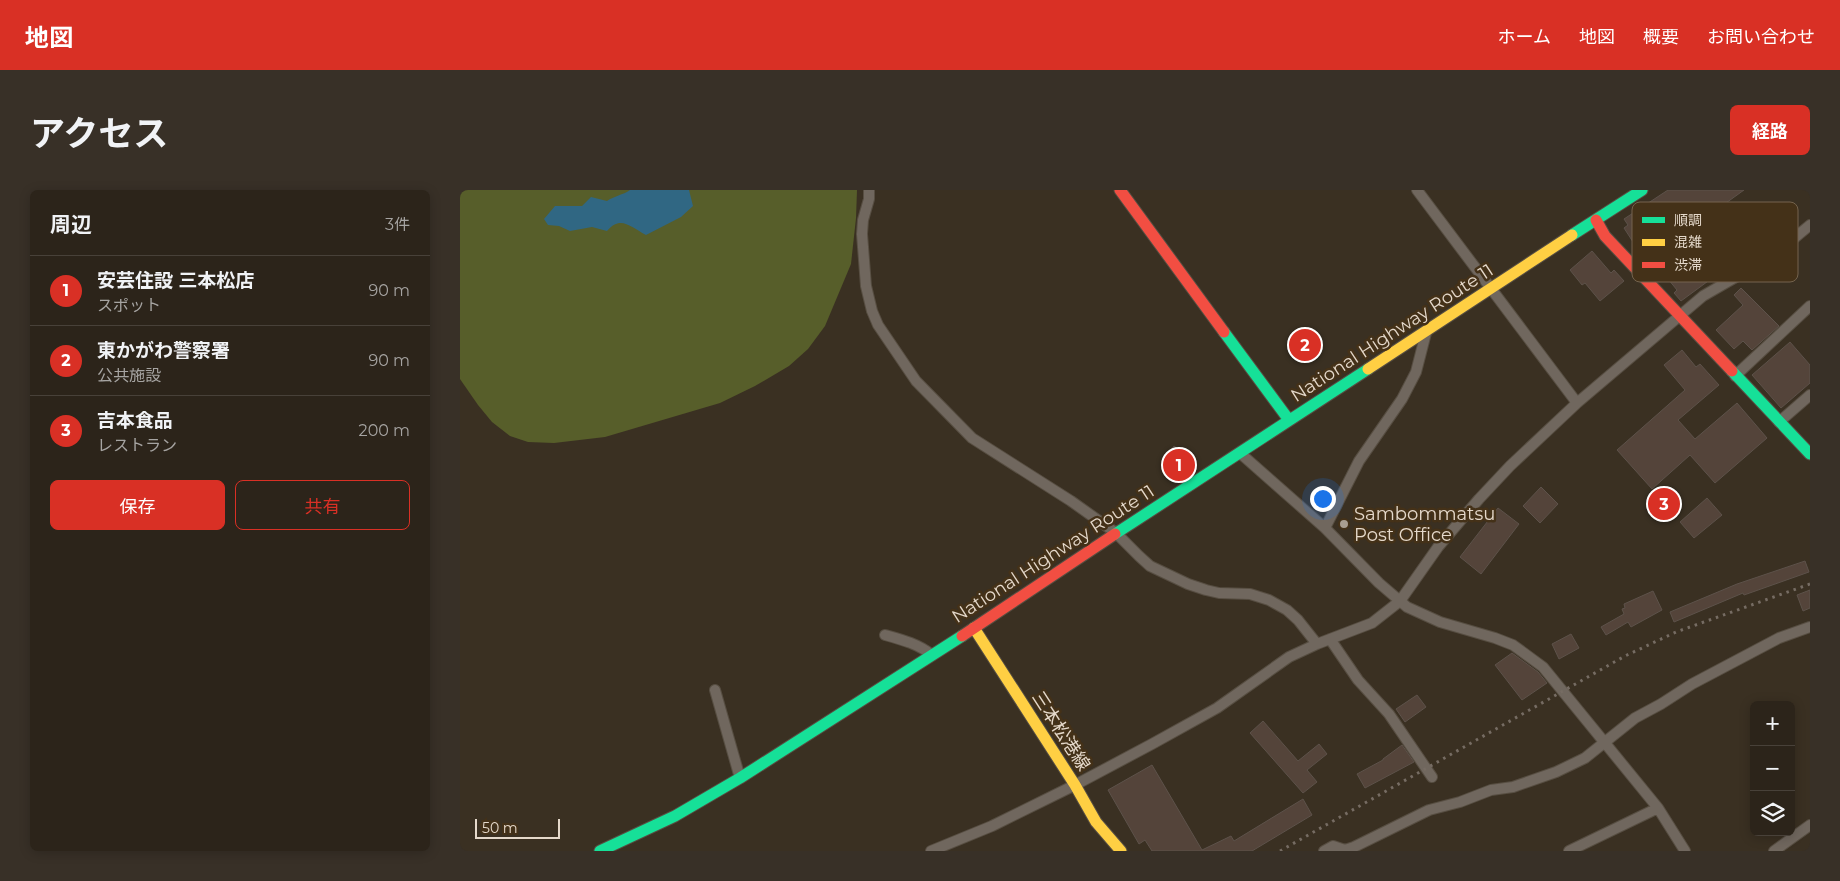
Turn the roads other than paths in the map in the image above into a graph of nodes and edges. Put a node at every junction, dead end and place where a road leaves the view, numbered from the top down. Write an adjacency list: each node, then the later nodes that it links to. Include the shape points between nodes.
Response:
1 (869, 190): 23 (street, via 862,234 866,286 872,311 916,381 972,438)
2 (1120, 190): 18 (main road)
3 (1416, 190): 11 (street)
4 (1639, 191): 5 (main road, National Highway Route 11)
5 (1596, 220): 8 (main road, via 1605,236); 11 (main road, National Highway Route 11)
6 (1810, 225): 7 (street)
7 (1798, 236)
8 (1632, 265)
9 (1648, 282): 13 (main road)
10 (1727, 282): 13 (street)
11 (1491, 289): 14 (main road, National Highway Route 11); 17 (street)
12 (1810, 306): 15 (street)
13 (1679, 315): 15 (main road); 17 (street)
14 (1426, 332): 18 (main road, National Highway Route 11); 22 (street, via 1416,372 1359,461)
15 (1735, 376): 19 (main road)
16 (1810, 395): 19 (street)
17 (1577, 403): 24 (street, via 1479,499 1438,546)
18 (1289, 420): 20 (main road, National Highway Route 11)
19 (1779, 422): 21 (main road)
20 (1240, 453): 22 (street); 23 (main road, National Highway Route 11)
21 (1810, 454)
22 (1325, 528): 24 (street)
23 (1116, 533): 26 (main road, National Highway Route 11); 29 (street, via 1150,566 1188,584 1220,593 1260,596 1277,604 1298,620)
24 (1400, 601): 28 (street, via 1372,623); 32 (street, via 1440,622 1512,644 1525,653 1543,667)
25 (1810, 627): 32 (street, via 1779,638 1692,684 1635,718)
26 (974, 628): 30 (main road, National Highway Route 11); 35 (main road, 三本松港線)
27 (885, 635): 30 (street, via 908,641)
28 (1330, 639): 29 (street); 33 (street, via 1358,680 1389,714)
29 (1317, 644): 35 (street, via 1289,657 1217,708)
30 (932, 654): 34 (main road, National Highway Route 11)
31 (715, 690): 34 (street)
32 (1603, 742): 36 (street); 41 (street, via 1585,758 1556,772 1512,788 1491,790 1428,810 1354,847 1345,850 1333,846)
33 (1432, 777)
34 (740, 778): 38 (main road, National Highway Route 11, via 675,816)
35 (1075, 785): 39 (street, via 992,826); 40 (main road, 三本松港線, via 1096,822)
36 (1658, 808): 42 (street); 43 (street)
37 (1810, 824): 44 (street)
38 (600, 851)
39 (931, 851)
40 (1122, 851)
41 (1324, 851)
42 (1569, 851)
43 (1685, 851)
44 (1774, 851)

